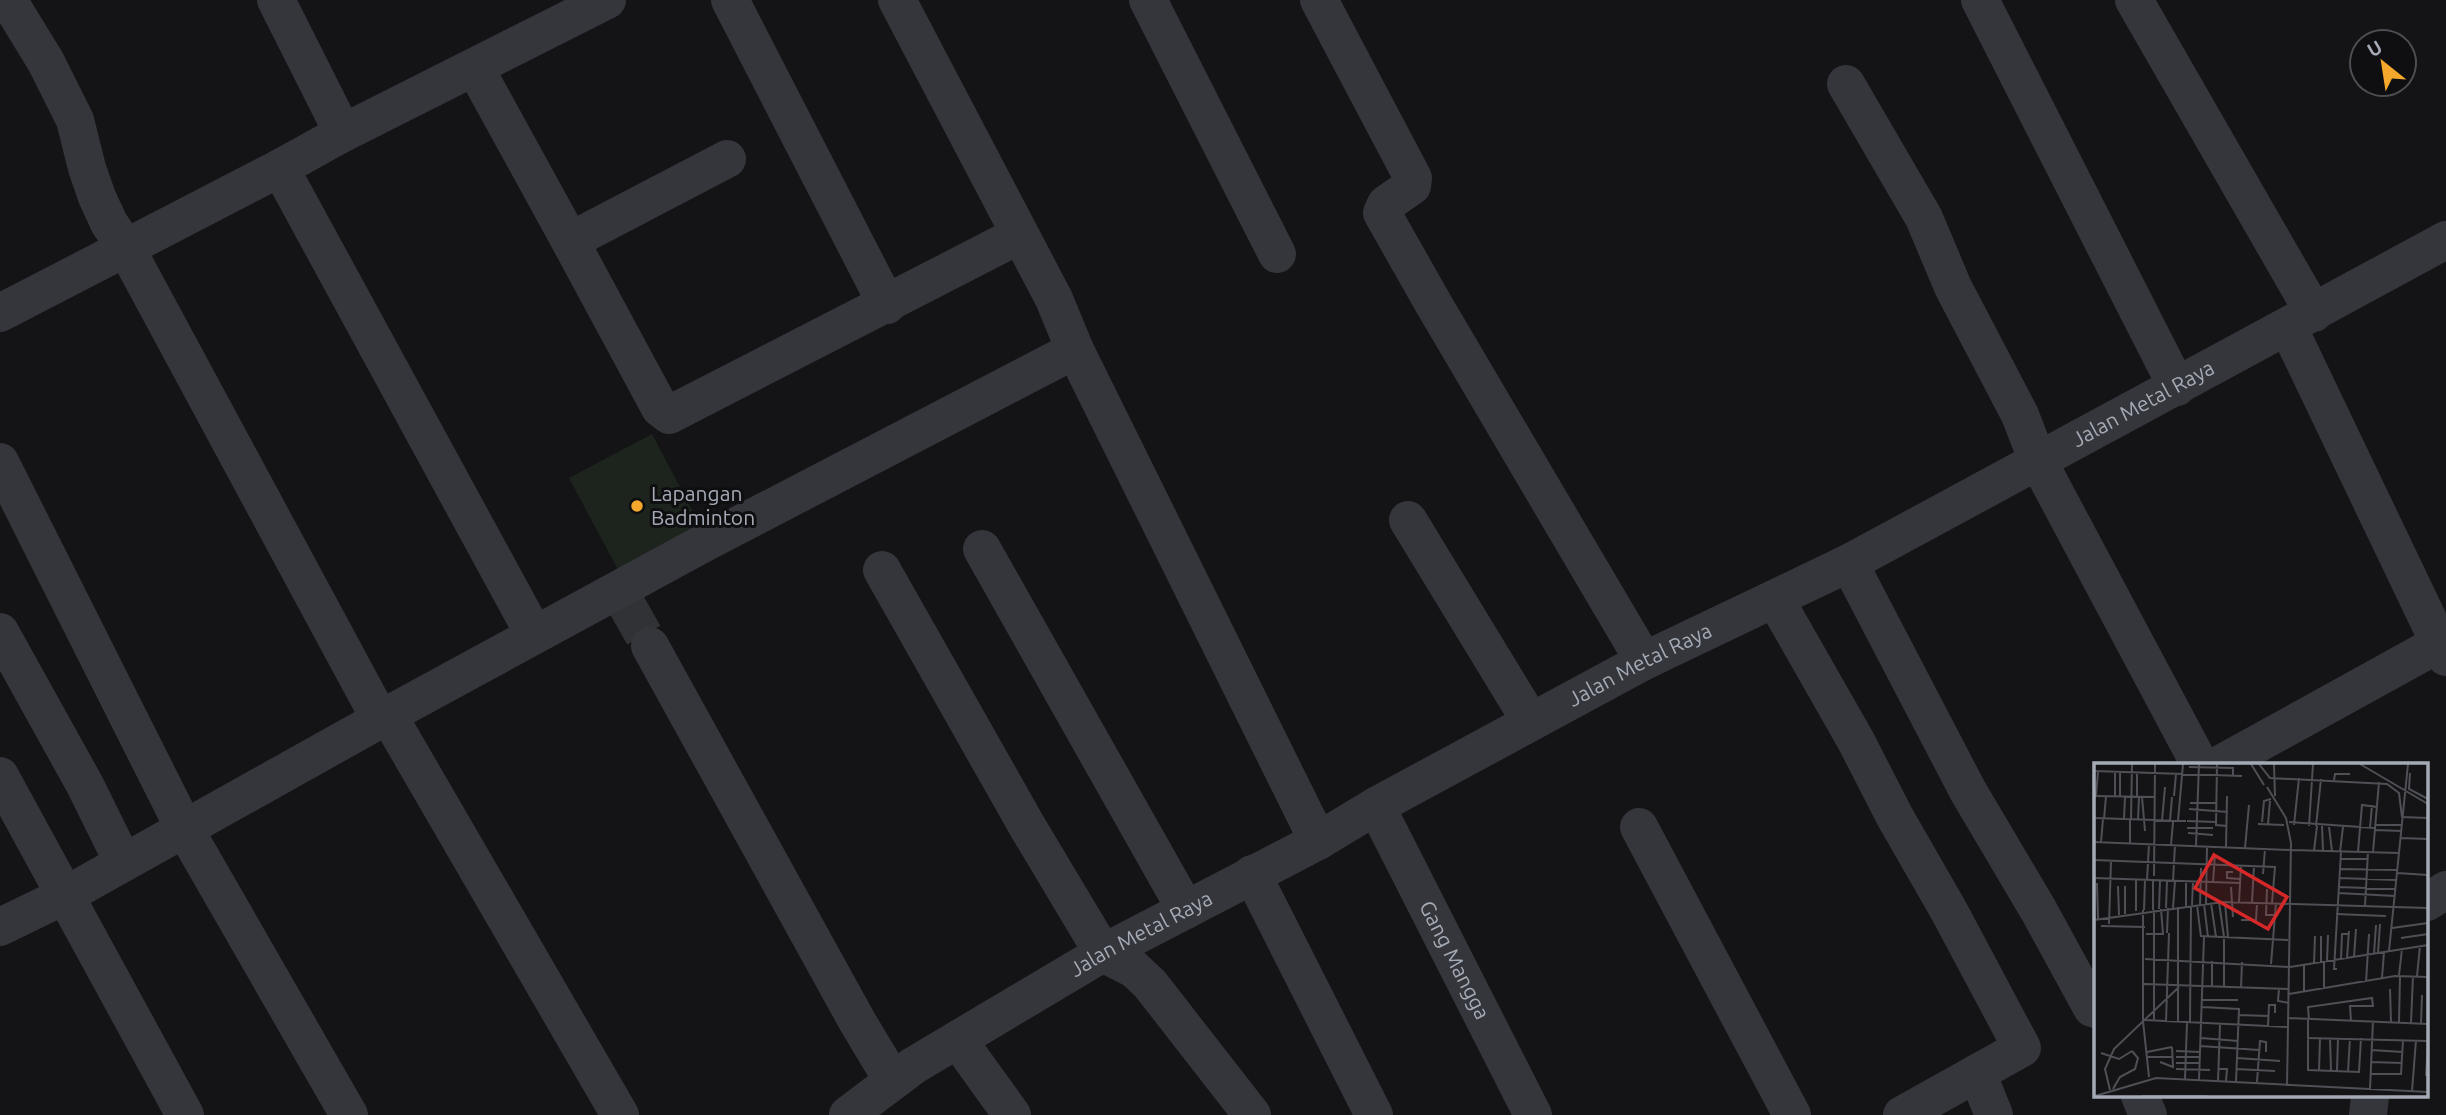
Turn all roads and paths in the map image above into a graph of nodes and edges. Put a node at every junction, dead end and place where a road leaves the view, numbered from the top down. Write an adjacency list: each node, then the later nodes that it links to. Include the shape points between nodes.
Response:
1 (8, 0): 19 (street, via 75,120 97,197)
2 (276, 0): 13 (street)
3 (607, 0): 10 (street)
4 (730, 0): 21 (street)
5 (897, 0): 16 (street)
6 (1148, 0): 20 (street)
7 (1319, 0): 37 (street, via 1413,178 1412,186 1386,204 1382,213)
8 (1980, 0): 25 (street)
9 (2134, 0): 23 (street)
10 (565, 10): 11 (street)
11 (475, 68): 13 (street); 18 (street)
12 (1846, 84): 26 (street, via 1924,218)
13 (343, 133): 15 (street)
14 (727, 159): 18 (street)
15 (280, 168): 19 (street); 34 (street)
16 (1019, 236): 21 (street); 24 (street, via 1054,299)
17 (2446, 240): 23 (street, Jalan Metal Raya)
18 (570, 241): 21 (street, via 660,408 669,415)
19 (126, 248): 22 (street); 38 (street)
20 (1277, 254)
21 (887, 305)
22 (0, 313)
23 (2301, 320): 25 (street, Jalan Metal Raya); 36 (street)
24 (1075, 350): 34 (street, via 622,595); 46 (street)
25 (2177, 387): 26 (street, Jalan Metal Raya)
26 (2038, 459): 30 (street, Jalan Metal Raya); 40 (street)
27 (0, 461): 45 (street)
28 (1408, 520): 39 (street)
29 (982, 549): 52 (street)
30 (1849, 563): 32 (street, Jalan Metal Raya); 55 (street, via 1968,791)
31 (882, 570): 54 (street)
32 (1775, 598): 37 (street, Jalan Metal Raya); 57 (street, via 2022,1048)
33 (0, 632): 47 (street)
34 (534, 634): 38 (street)
35 (650, 646): 58 (street)
36 (2443, 650): 41 (street)
37 (1644, 661): 39 (street, Jalan Metal Raya)
38 (384, 717): 45 (street); 62 (street)
39 (1531, 722): 43 (street, Jalan Metal Raya)
40 (2198, 763)
41 (2223, 763)
42 (0, 776): 50 (street)
43 (1376, 806): 46 (street, Jalan Metal Raya); 67 (street, Gang Mangga)
44 (1639, 827): 68 (street)
45 (184, 828): 47 (street); 61 (street)
46 (1318, 841): 48 (street, Jalan Metal Raya)
47 (123, 862): 50 (street)
48 (1252, 874): 52 (street, Jalan Metal Raya); 66 (street)
49 (2446, 890): 51 (street)
50 (66, 895): 53 (street); 60 (street)
51 (2428, 901)
52 (1186, 910): 54 (street, Jalan Metal Raya)
53 (0, 927)
54 (1103, 953): 56 (street, Jalan Metal Raya); 65 (street, via 1135,969 1150,984)
55 (2094, 1008)
56 (958, 1040): 58 (street, Jalan Metal Raya); 64 (street)
57 (1977, 1073): 69 (street); 70 (street)
58 (893, 1081): 63 (street, Jalan Metal Raya)
59 (2141, 1098): 71 (street)
60 (185, 1115)
61 (349, 1115)
62 (620, 1115)
63 (848, 1115)
64 (1012, 1115)
65 (1252, 1115)
66 (1374, 1115)
67 (1533, 1115)
68 (1792, 1115)
69 (1902, 1115)
70 (1994, 1115)
71 (2148, 1115)

